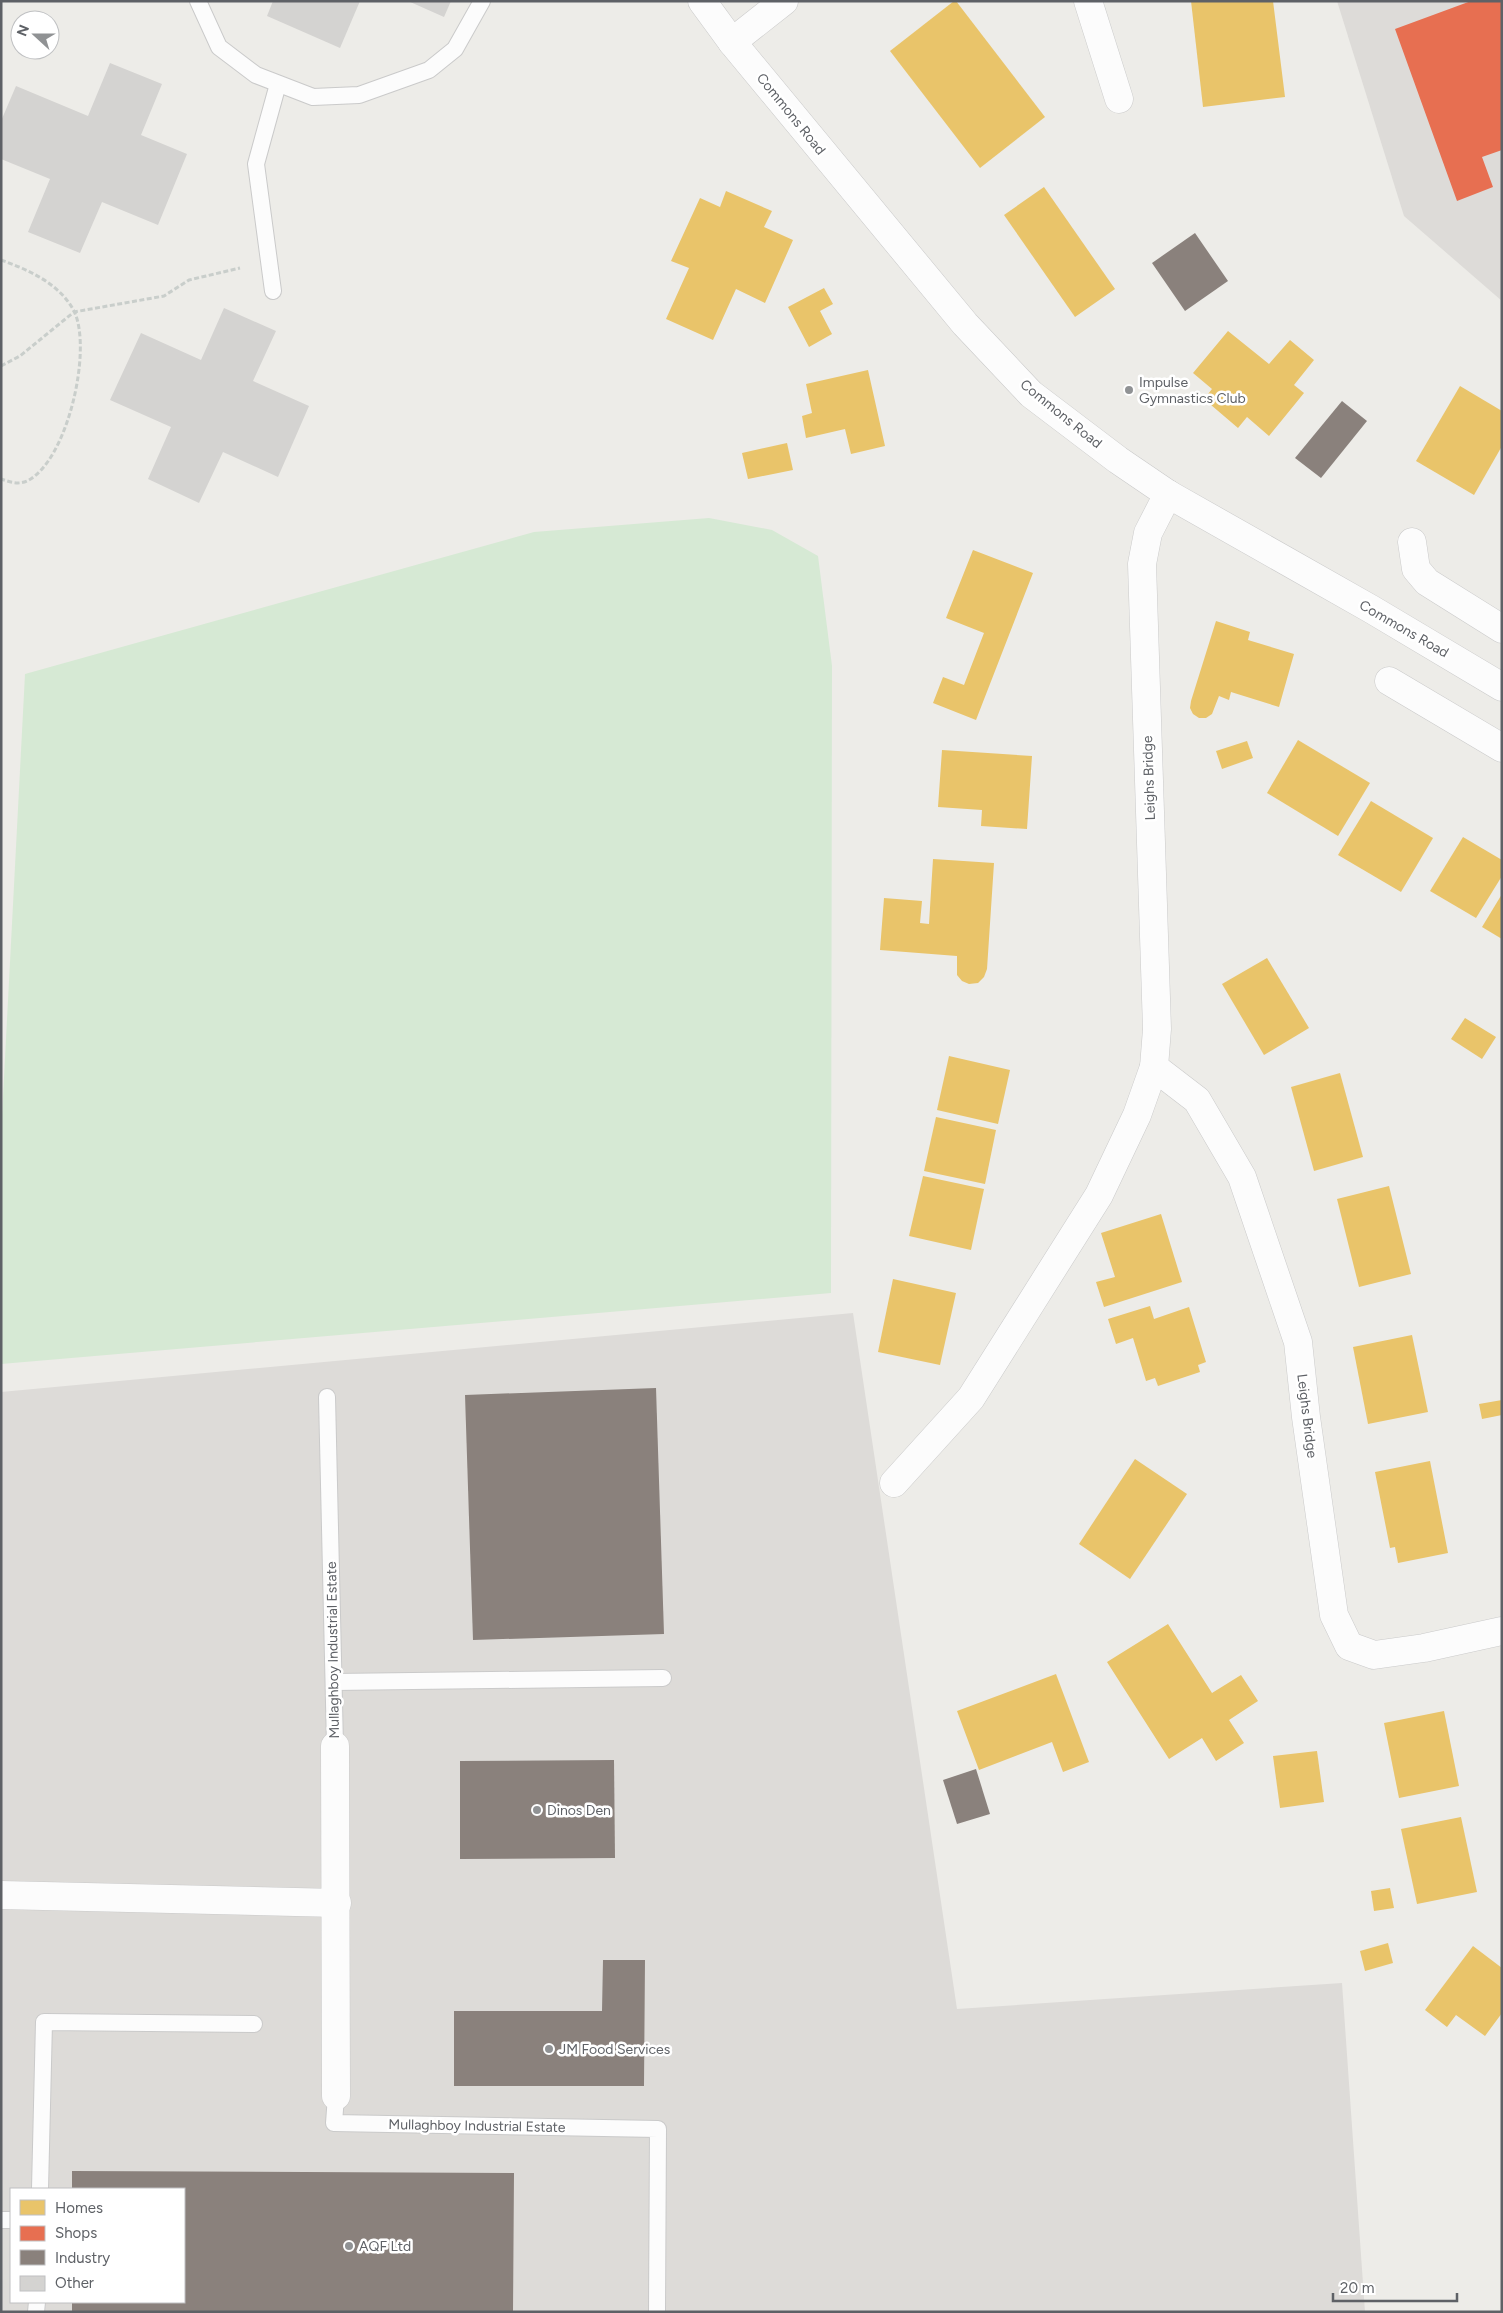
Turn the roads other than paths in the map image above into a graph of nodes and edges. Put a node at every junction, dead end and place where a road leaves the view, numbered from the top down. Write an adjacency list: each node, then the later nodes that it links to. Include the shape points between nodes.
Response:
1 (198, 1): 7 (lane, via 219,47 256,75)
2 (482, 1): 7 (lane, via 455,49 429,70 359,95 313,97)
3 (702, 1): 6 (street, Commons Road)
4 (784, 1): 6 (street)
5 (1088, 1): 8 (street)
6 (732, 42): 10 (street, Commons Road, via 965,324 1031,394)
7 (278, 84): 9 (lane, via 256,164)
8 (1119, 99)
9 (273, 291)
10 (1168, 494): 14 (street, Commons Road); 16 (street, Leighs Bridge, via 1148,533 1142,564 1157,1029)
11 (1412, 542): 12 (street, via 1416,568 1427,582)
12 (1502, 628)
13 (1389, 681): 15 (street)
14 (1502, 687)
15 (1502, 748)
16 (1154, 1067): 18 (street, Leighs Bridge, via 1137,1115 1089,1211 971,1398); 19 (street, Leighs Bridge, via 1197,1100 1242,1177 1298,1342 1334,1615 1349,1646 1374,1655)
17 (327, 1397): 21 (lane, Mullaghboy Industrial Estate)
18 (894, 1482)
19 (1502, 1631)
20 (663, 1678): 21 (lane)
21 (335, 1682): 22 (lane, Mullaghboy Industrial Estate)
22 (335, 1746): 24 (street, Mullaghboy Industrial Estate)
23 (1, 1895): 24 (street)
24 (337, 1903): 26 (street, Mullaghboy Industrial Estate)
25 (254, 2024): 27 (lane, via 44,2022)
26 (336, 2096): 28 (lane, Mullaghboy Industrial Estate, via 334,2123 658,2129)
27 (40, 2188)
28 (657, 2312)

